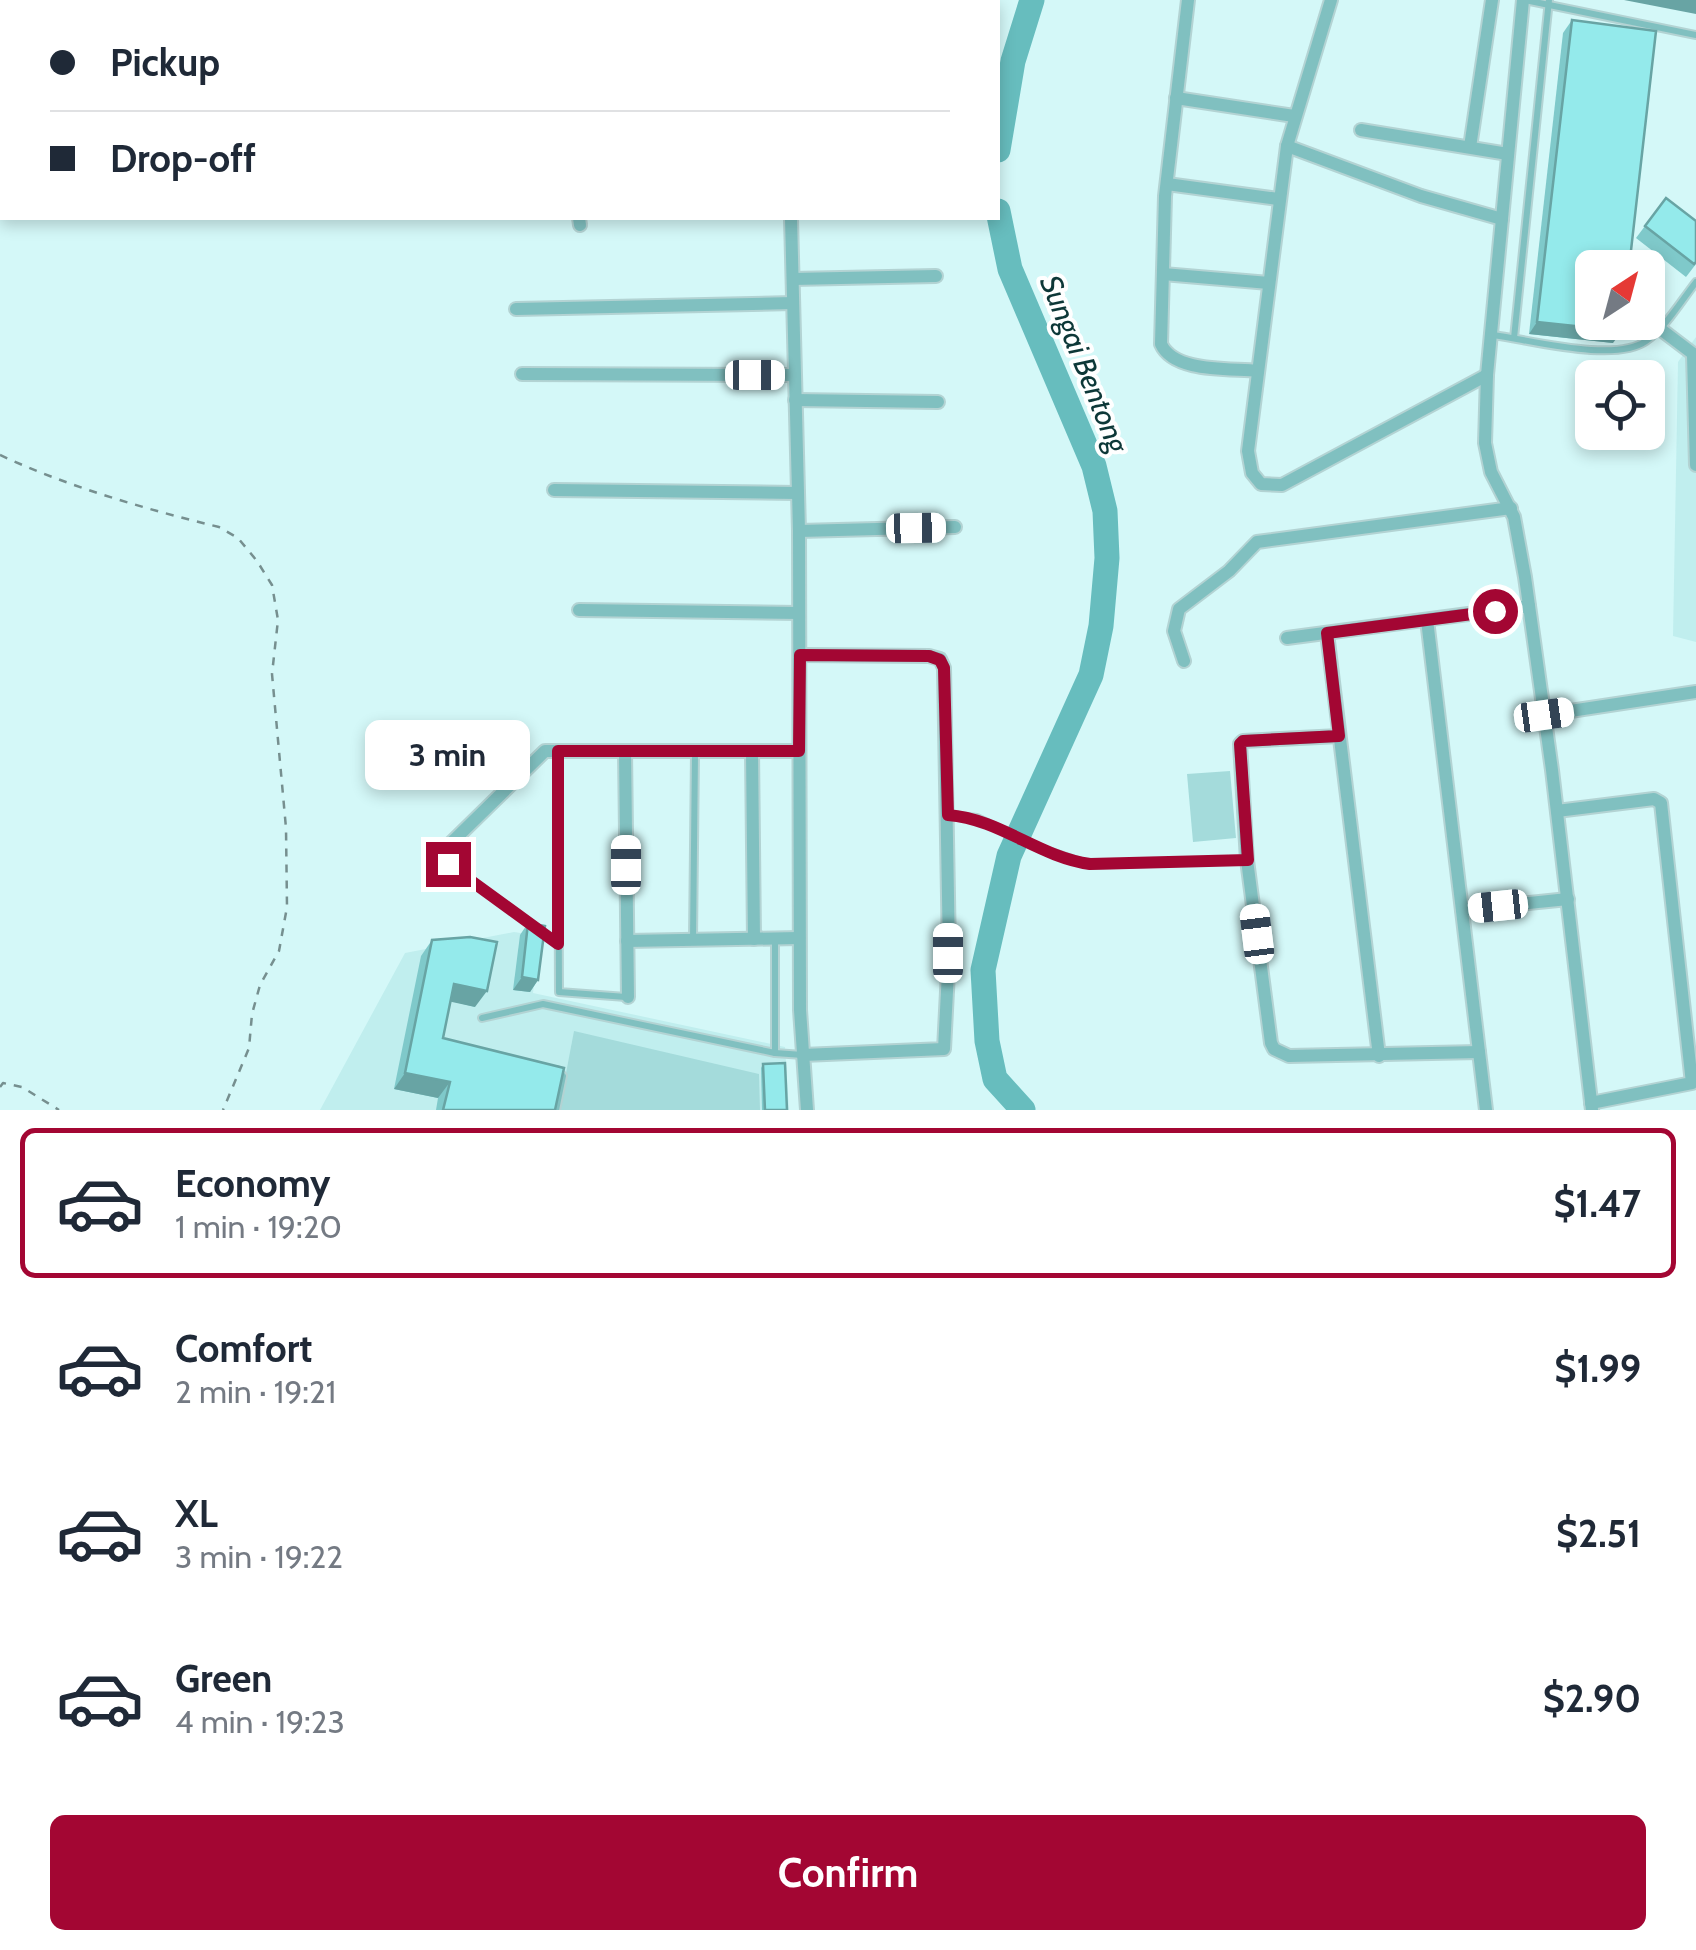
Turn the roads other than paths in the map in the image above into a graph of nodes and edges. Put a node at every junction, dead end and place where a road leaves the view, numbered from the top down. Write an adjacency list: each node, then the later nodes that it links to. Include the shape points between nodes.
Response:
1 (1188, 0): 7 (street)
2 (1331, 0): 8 (street)
3 (1492, 0): 11 (street)
4 (1524, 0): 5 (lane); 12 (street)
5 (1548, 3): 6 (lane); 27 (lane)
6 (1696, 35)
7 (1176, 98): 8 (street); 13 (street)
8 (1294, 116): 10 (street)
9 (1361, 130): 11 (street)
10 (1287, 146): 14 (street); 16 (street)
11 (1470, 147): 12 (street)
12 (1508, 154): 16 (street)
13 (1167, 184): 14 (street); 17 (street)
14 (1278, 199): 21 (street)
15 (791, 220): 19 (street)
16 (1502, 220): 26 (street)
17 (1163, 274): 21 (street); 30 (street, via 1165,352 1186,364)
18 (936, 276): 19 (street)
19 (793, 278): 22 (street)
20 (1696, 282): 24 (lane)
21 (1268, 283): 30 (street)
22 (793, 303): 23 (street); 33 (street)
23 (516, 309)
24 (1665, 321)
25 (1665, 332): 29 (street)
26 (1491, 334): 27 (lane); 32 (street)
27 (1514, 338): 28 (lane, via 1620,351)
28 (1647, 340)
29 (1695, 354): 36 (street)
30 (1258, 372): 32 (street, via 1248,462 1262,484 1274,487)
31 (522, 374): 33 (street)
32 (1487, 374): 39 (street, via 1487,463)
33 (794, 375): 34 (street)
34 (795, 400): 35 (street); 38 (street)
35 (938, 402)
36 (1696, 465)
37 (554, 490): 38 (street)
38 (797, 493): 41 (street)
39 (1511, 508): 42 (street); 49 (street, via 1257,542 1178,609 1174,632)
40 (955, 527): 41 (street)
41 (799, 531): 44 (street)
42 (1529, 606): 45 (street); 51 (street)
43 (579, 610): 44 (street)
44 (799, 613): 48 (street)
45 (1427, 620): 46 (street); 64 (street)
46 (1327, 633): 47 (street); 52 (street)
47 (1286, 638)
48 (800, 655): 57 (street); 59 (street, via 940,660)
49 (1184, 661)
50 (1696, 692): 51 (street)
51 (1544, 715): 58 (street)
52 (1339, 736): 61 (street, via 1241,743); 76 (street)
53 (558, 751): 54 (street); 60 (street, via 545,752); 70 (lane)
54 (625, 751): 55 (street); 69 (street)
55 (695, 751): 56 (street); 68 (lane)
56 (752, 751): 57 (street); 67 (street)
57 (799, 751): 66 (street)
58 (1557, 811): 63 (street); 78 (street, via 1661,803 1692,1083)
59 (948, 815): 61 (lane, via 977,818 1074,862); 75 (street, via 944,1049)
60 (451, 843)
61 (1248, 860): 76 (street, via 1274,1049 1289,1056)
62 (448, 864): 70 (lane)
63 (1568, 899): 64 (street); 78 (street)
64 (1462, 910): 73 (street)
65 (775, 938): 66 (street); 67 (street); 74 (lane)
66 (800, 938): 75 (street)
67 (754, 939): 68 (street)
68 (693, 940): 69 (street)
69 (627, 941): 71 (street)
70 (558, 944): 71 (lane, via 559,992)
71 (628, 997)
72 (482, 1018): 74 (lane, via 543,1004)
73 (1479, 1052): 76 (street); 81 (street)
74 (776, 1053): 75 (lane)
75 (802, 1054): 80 (street)
76 (1379, 1056)
77 (553, 1068): 79 (lane, via 563,1076)
78 (1591, 1106)
79 (556, 1110)
80 (807, 1110)
81 (1486, 1110)

